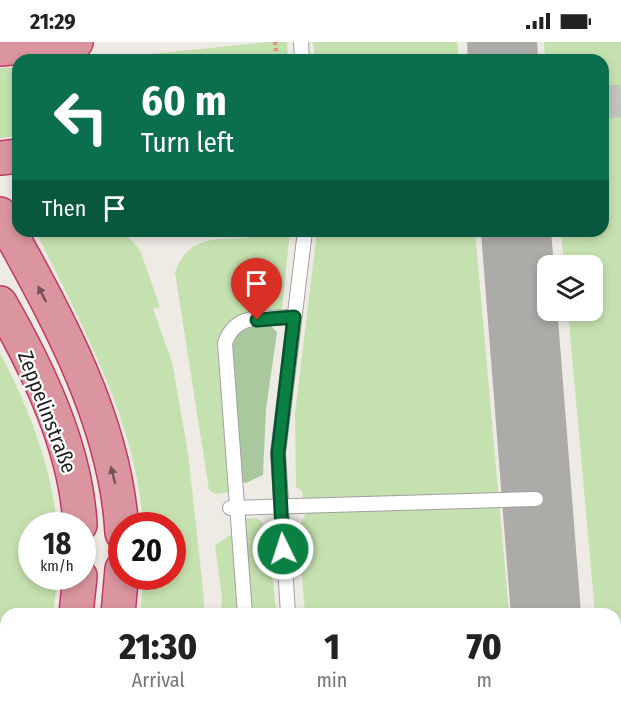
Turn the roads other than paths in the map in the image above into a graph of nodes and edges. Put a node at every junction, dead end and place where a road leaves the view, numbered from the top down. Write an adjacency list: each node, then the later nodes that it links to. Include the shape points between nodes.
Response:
1 (76, 42): 2 (highway)
2 (0, 49)
3 (12, 237): 11 (highway, one-way to 3, via 95,409)
4 (303, 237): 6 (lane)
5 (0, 303): 10 (highway, Zeppelinstraße, via 47,397 70,468)
6 (294, 317): 8 (lane, via 278,453); 9 (lane, via 239,321 229,330 225,343)
7 (536, 499): 8 (lane)
8 (279, 506): 9 (lane); 17 (lane)
9 (232, 508): 16 (lane)
10 (78, 512)
11 (119, 512)
12 (79, 590): 14 (highway)
13 (120, 590): 15 (highway)
14 (77, 608)
15 (119, 608)
16 (243, 608)
17 (288, 608)

